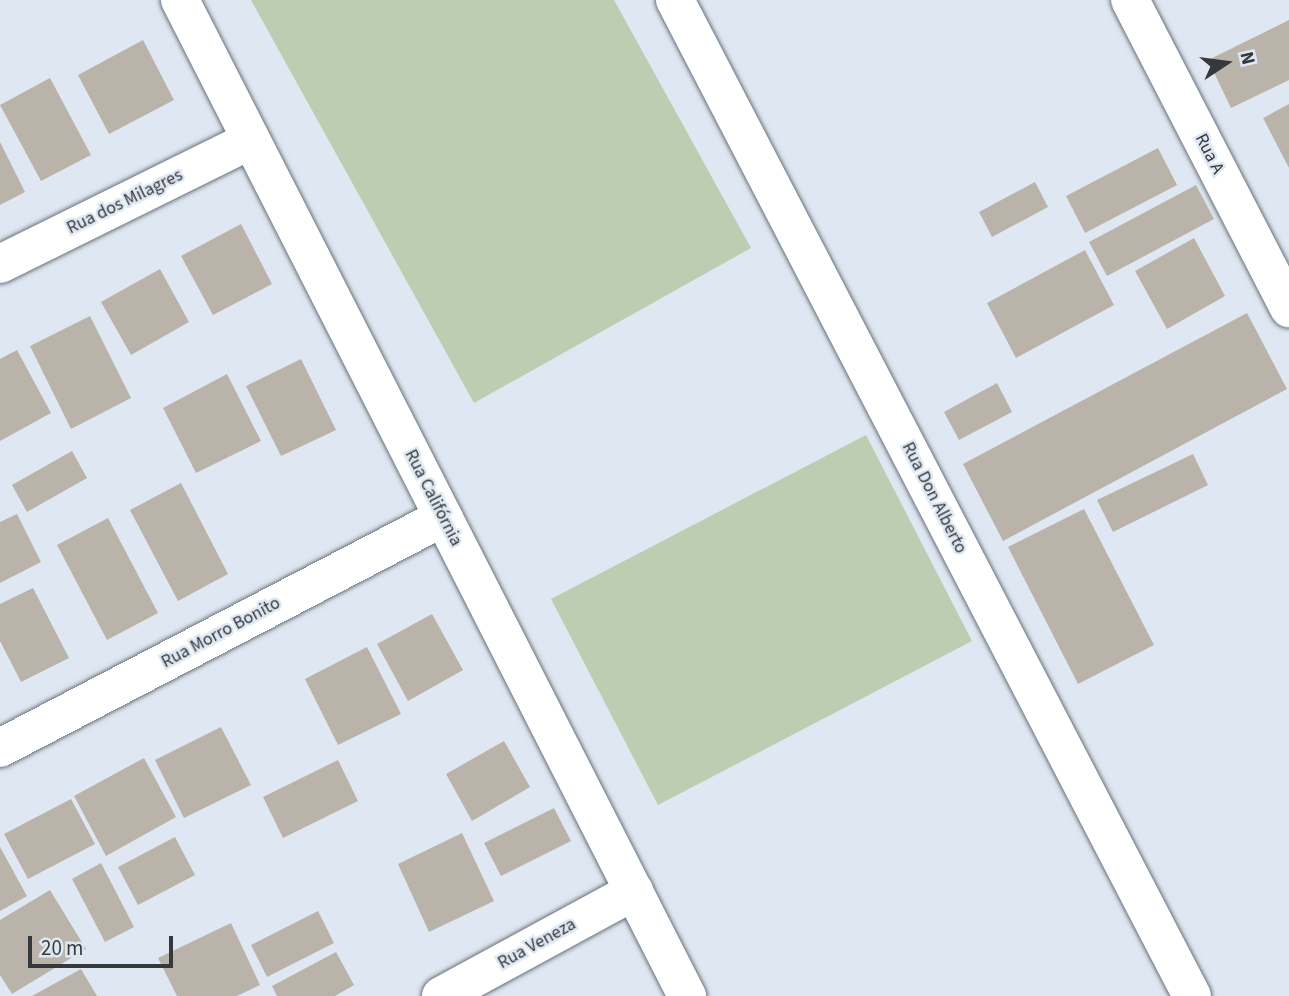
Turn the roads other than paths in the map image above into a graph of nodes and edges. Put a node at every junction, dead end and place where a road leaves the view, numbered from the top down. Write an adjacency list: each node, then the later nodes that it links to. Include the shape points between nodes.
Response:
1 (180, 0): 4 (street, Rua Califórnia)
2 (676, 0): 12 (street, Rua Don Alberto)
3 (1130, 0): 6 (street, Rua A)
4 (251, 140): 5 (street, Rua dos Milagres); 7 (street, Rua Califórnia)
5 (0, 264)
6 (1289, 308)
7 (443, 517): 8 (street, Rua Morro Bonito); 9 (street, Rua Califórnia)
8 (0, 748)
9 (634, 891): 10 (street, Rua Veneza); 11 (street, Rua Califórnia)
10 (441, 996)
11 (687, 996)
12 (1192, 996)

